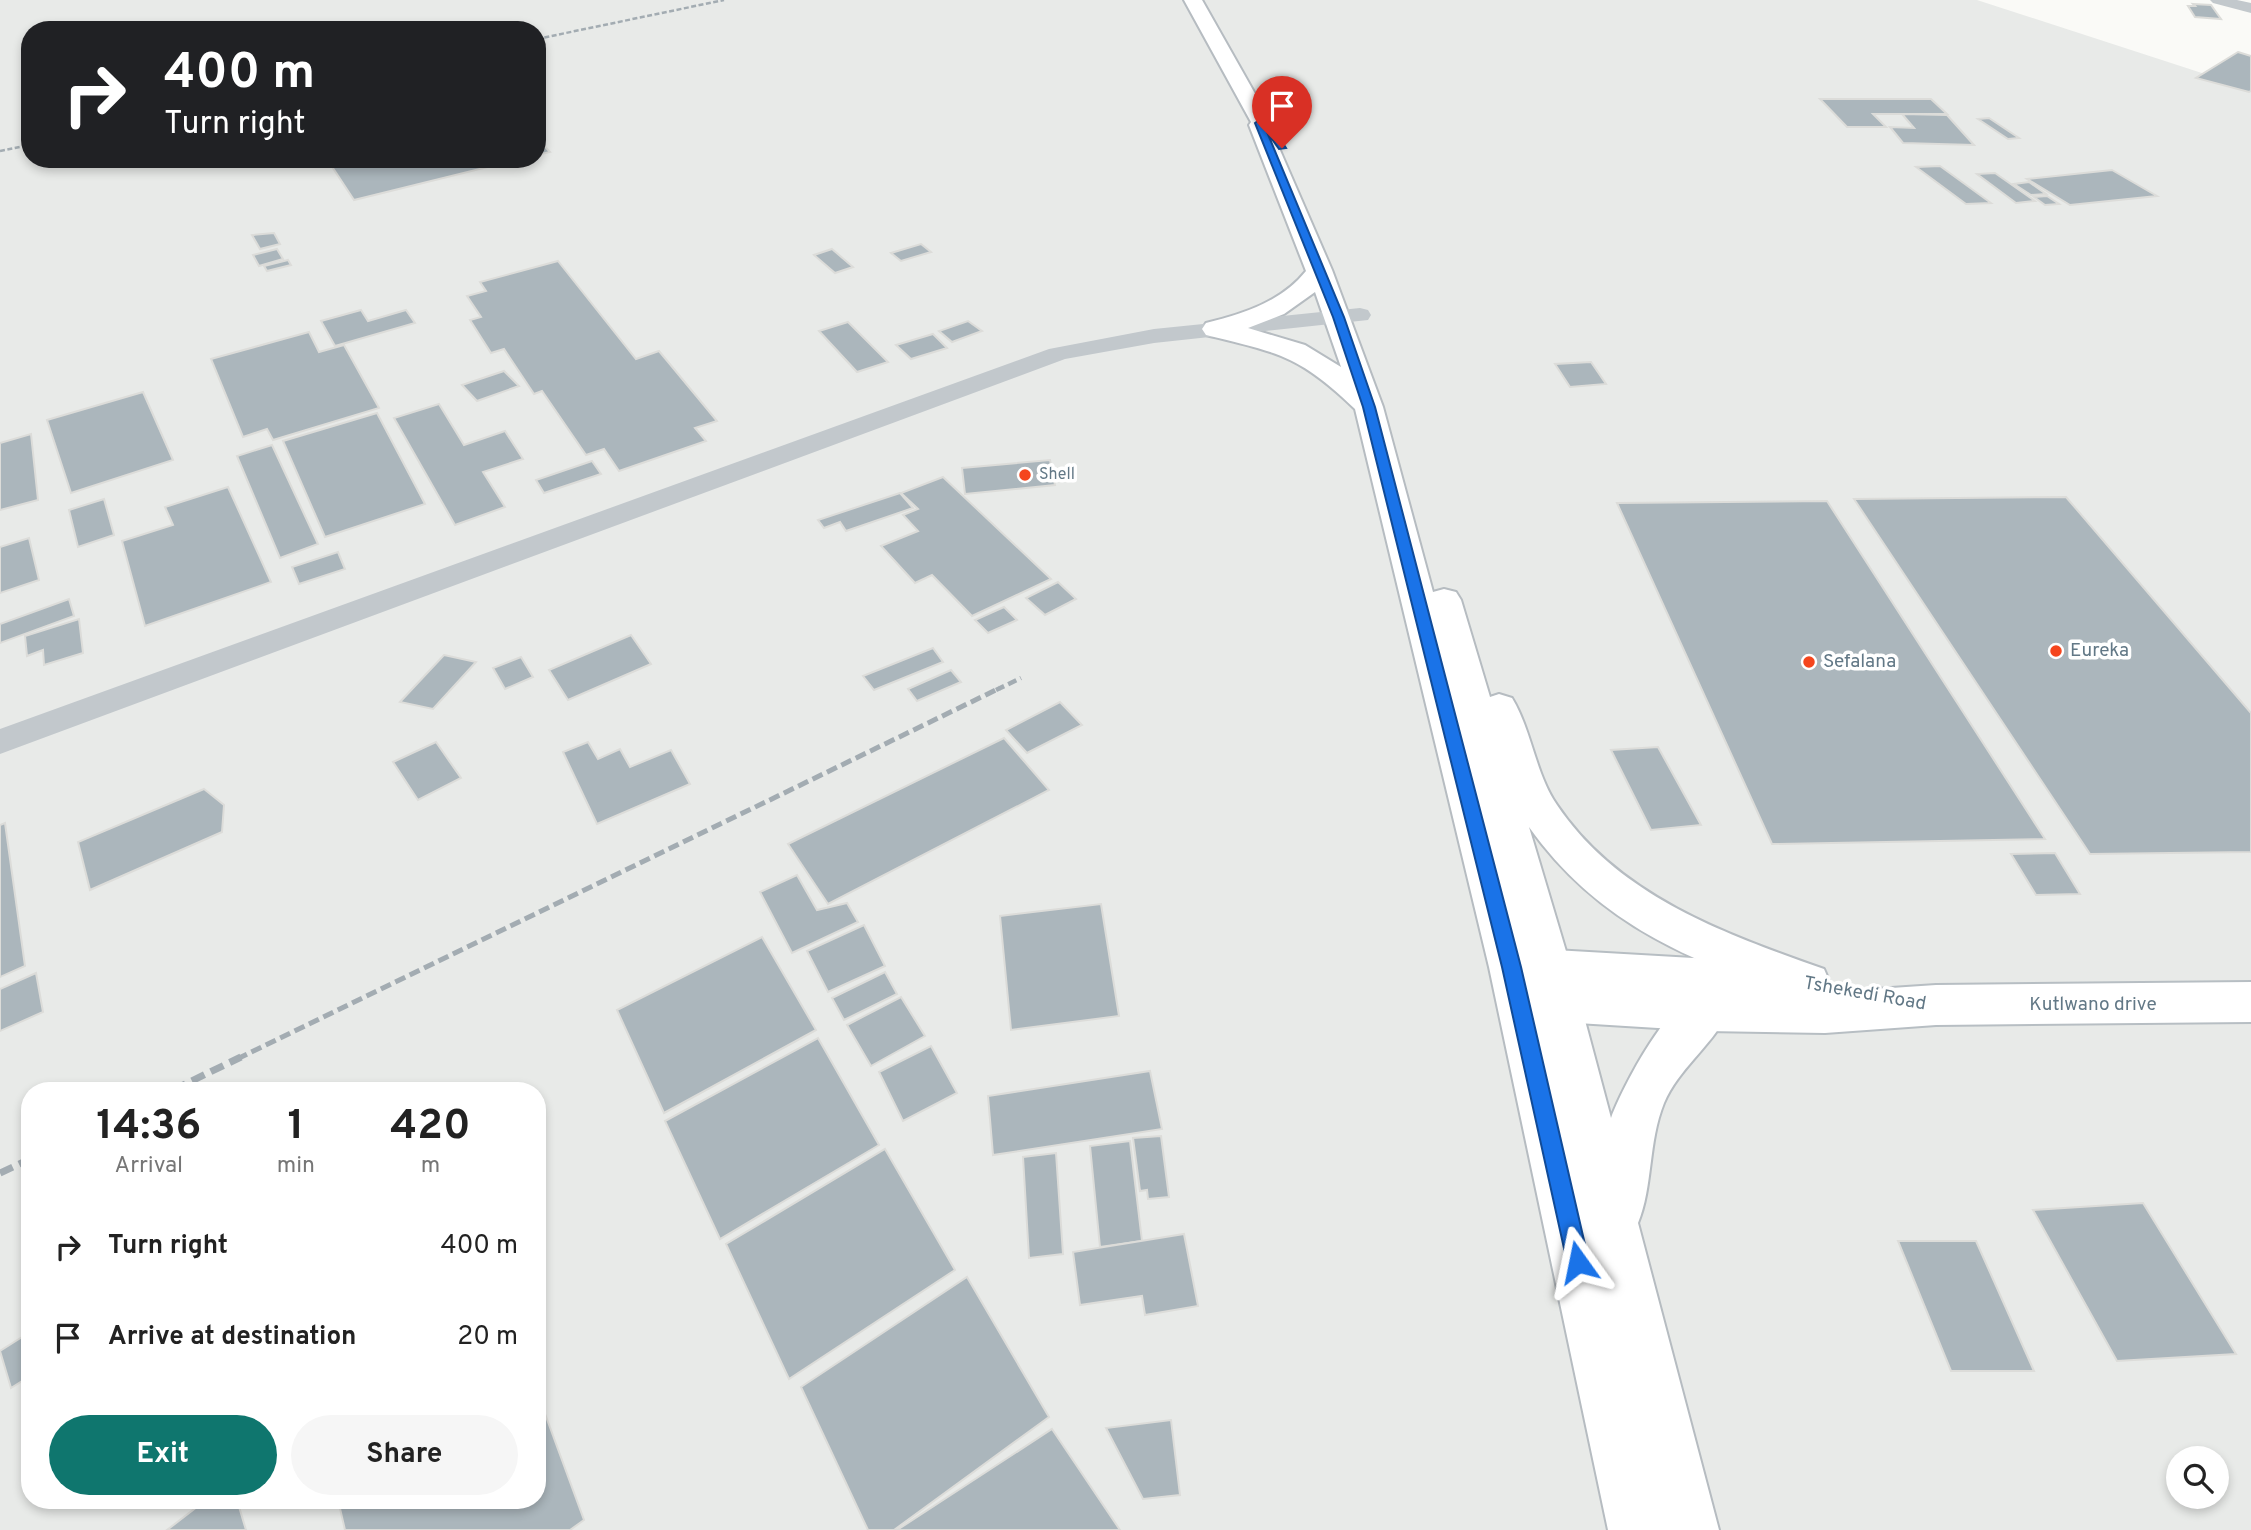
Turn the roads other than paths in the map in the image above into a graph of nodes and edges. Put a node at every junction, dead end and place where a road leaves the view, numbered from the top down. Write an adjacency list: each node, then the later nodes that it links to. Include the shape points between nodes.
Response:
1 (1193, 0): 4 (main road)
2 (2218, 0): 3 (street)
3 (2251, 8)
4 (1261, 122): 5 (main road); 6 (main road, via 1306,191)
5 (1320, 270): 6 (main road); 7 (main road, via 1301,294 1287,303)
6 (1349, 316): 7 (street); 8 (main road); 9 (main road, via 1395,418)
7 (1215, 329): 8 (main road, via 1300,352 1322,365); 10 (street, via 1058,355)
8 (1369, 407): 12 (main road)
9 (1434, 565): 11 (main road, via 1451,578 1460,594 1517,758 1560,841 1621,897 1674,928); 12 (main road)
10 (0, 742)
11 (1808, 983): 12 (main road, Tshekedi Road); 14 (main road, Tshekedi Road)
12 (1534, 984): 15 (main road, Tshekedi Road); 16 (main road); 17 (main road)
13 (2251, 1002): 14 (main road, Kutlwano drive)
14 (1936, 1005): 15 (main road, Tshekedi Road, via 1825,1013)
15 (1706, 1011): 16 (main road, via 1653,1072 1636,1107)
16 (1616, 1231): 18 (main road)
17 (1638, 1530)
18 (1689, 1530)

